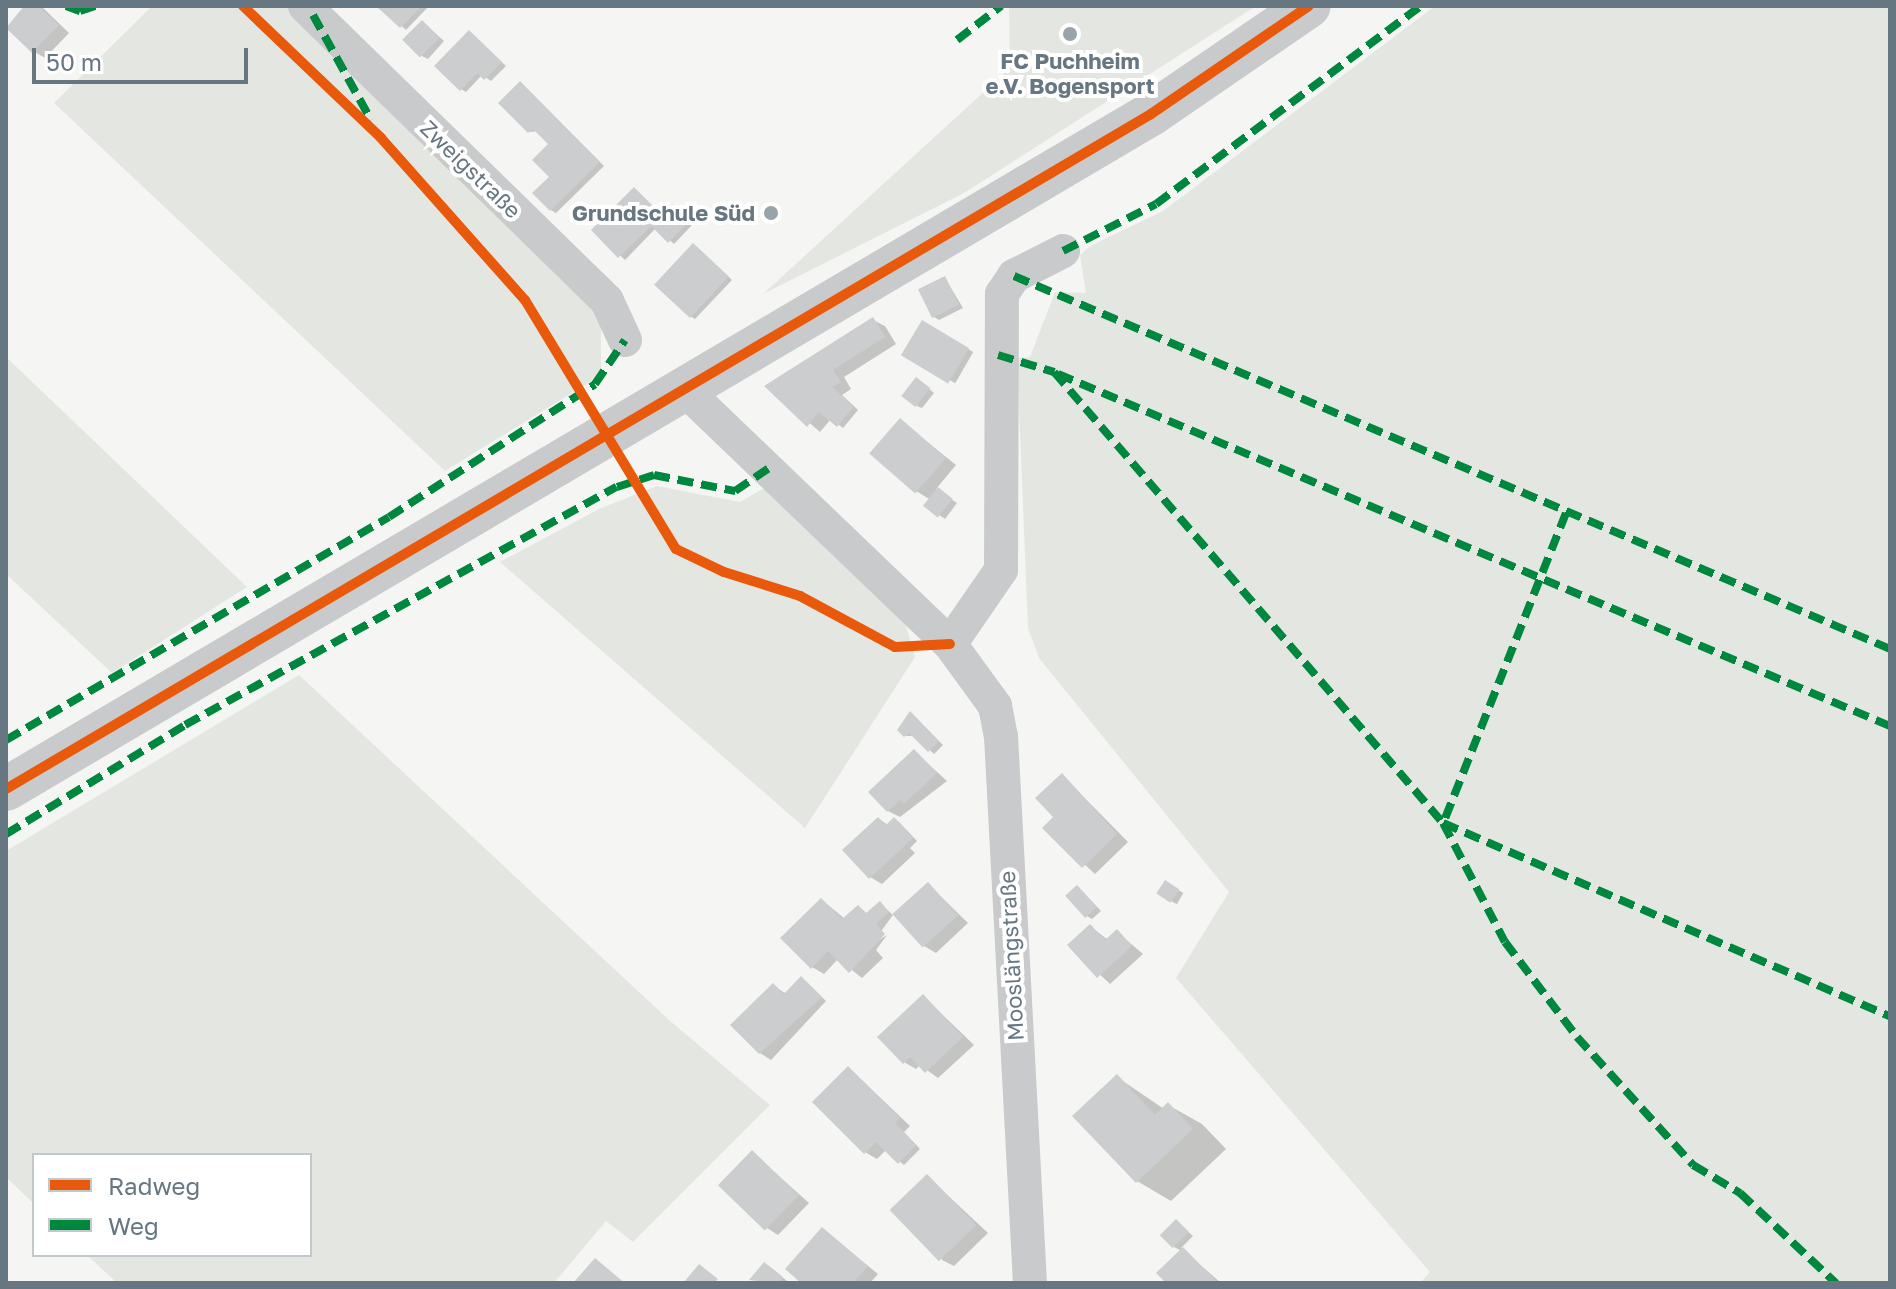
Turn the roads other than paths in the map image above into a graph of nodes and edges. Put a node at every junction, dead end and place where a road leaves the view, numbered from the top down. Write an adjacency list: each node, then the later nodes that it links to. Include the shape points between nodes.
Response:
1 (305, 6): 4 (street, Zweigstraße, via 607,301)
2 (1309, 6): 5 (street, via 1151,114)
3 (1063, 251): 6 (street, via 1014,276 1002,294 1001,570)
4 (625, 340)
5 (686, 391): 6 (street, Mooslängstraße); 7 (street)
6 (950, 644): 8 (street, Mooslängstraße, via 995,706 1001,736)
7 (6, 789)
8 (1030, 1283)

